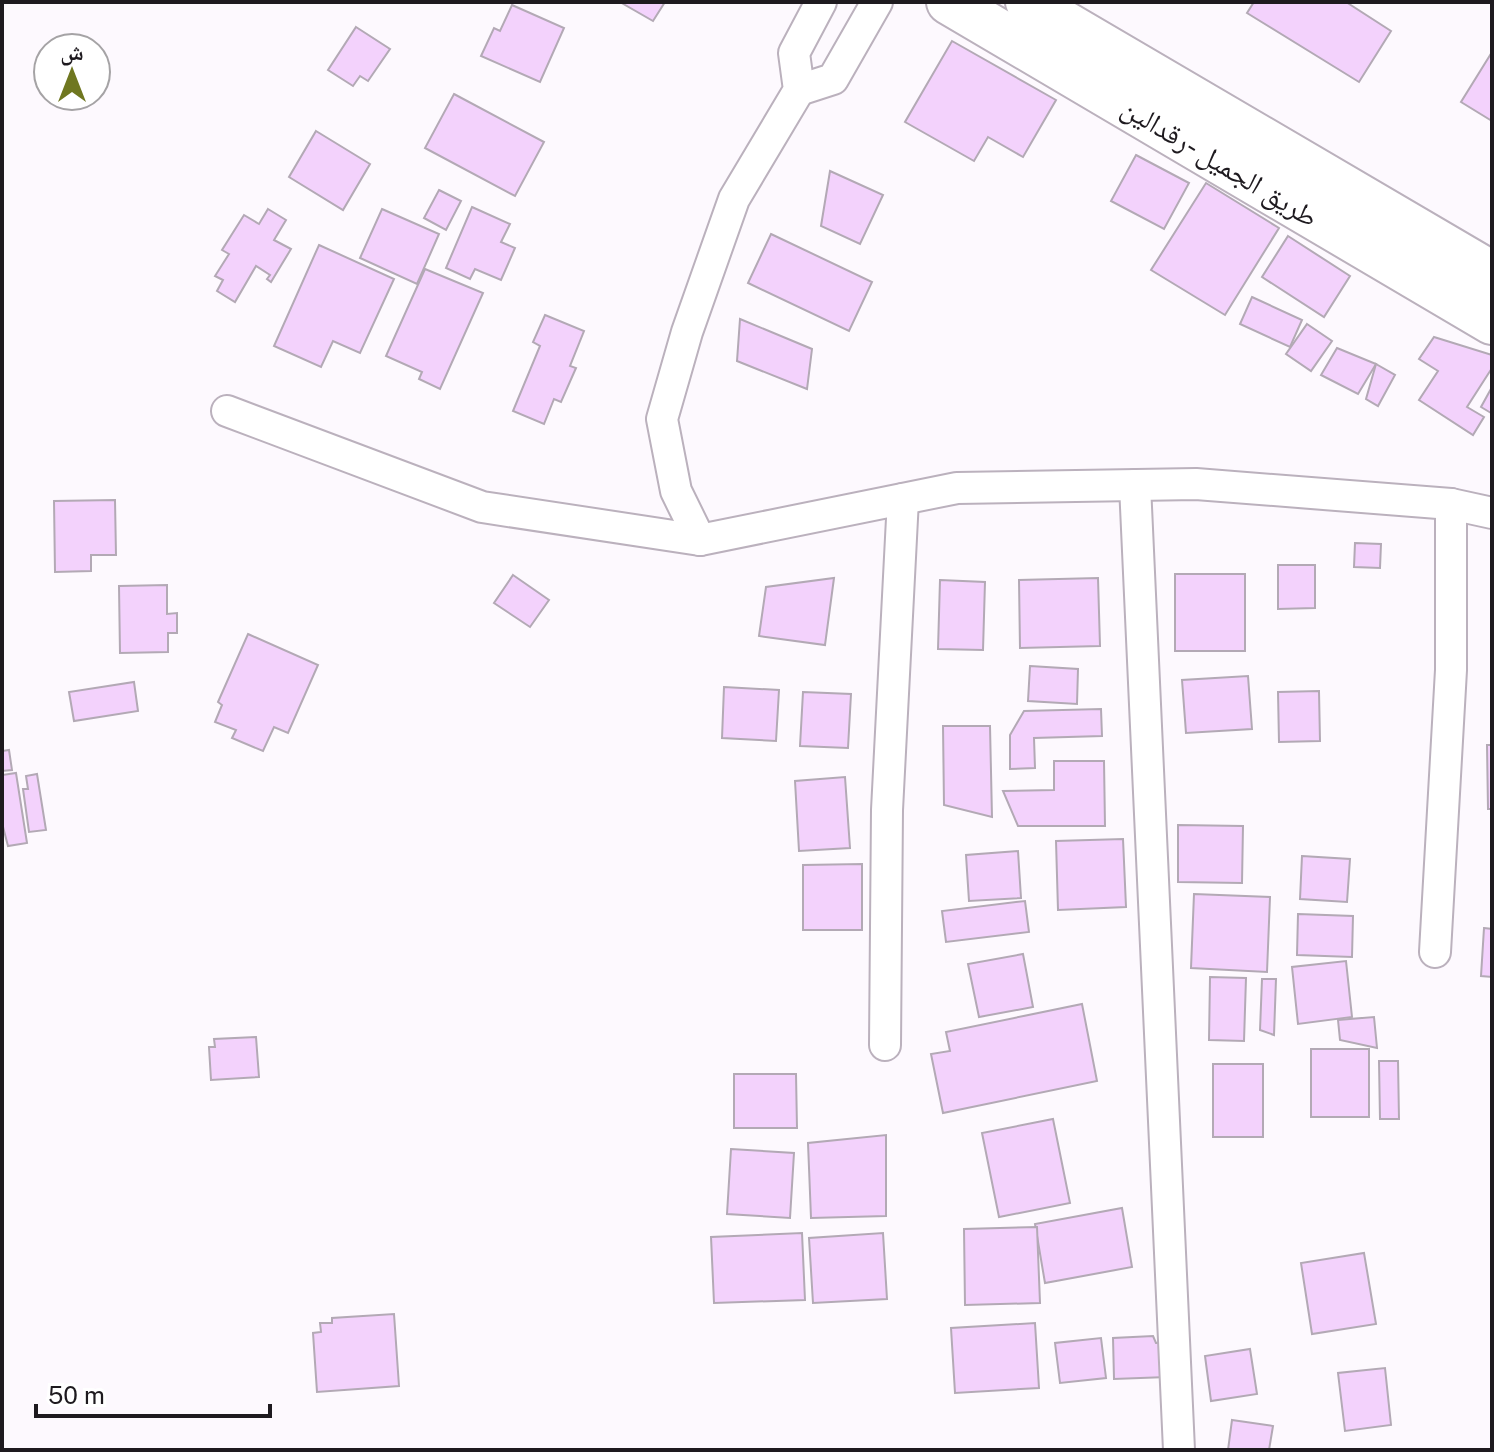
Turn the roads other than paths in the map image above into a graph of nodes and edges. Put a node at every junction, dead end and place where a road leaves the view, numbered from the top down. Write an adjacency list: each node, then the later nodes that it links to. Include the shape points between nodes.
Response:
1 (821, 2): 5 (street, via 794,53)
2 (877, 2): 5 (street, via 833,79)
3 (949, 2): 7 (main road, طريق الجميل -رقدالين)
4 (1028, 2): 6 (main road, طريق الجميل -رقدالين)
5 (799, 90): 13 (street, via 734,199 662,419 676,491)
6 (1492, 274)
7 (1492, 322)
8 (227, 411): 13 (street, via 482,507)
9 (1135, 485): 10 (street, via 957,488); 11 (street, via 1196,484); 16 (street)
10 (903, 499): 13 (street); 15 (street, via 887,810)
11 (1451, 504): 12 (street); 14 (street, via 1451,670)
12 (1492, 513)
13 (700, 540)
14 (1435, 952)
15 (885, 1045)
16 (1179, 1450)

